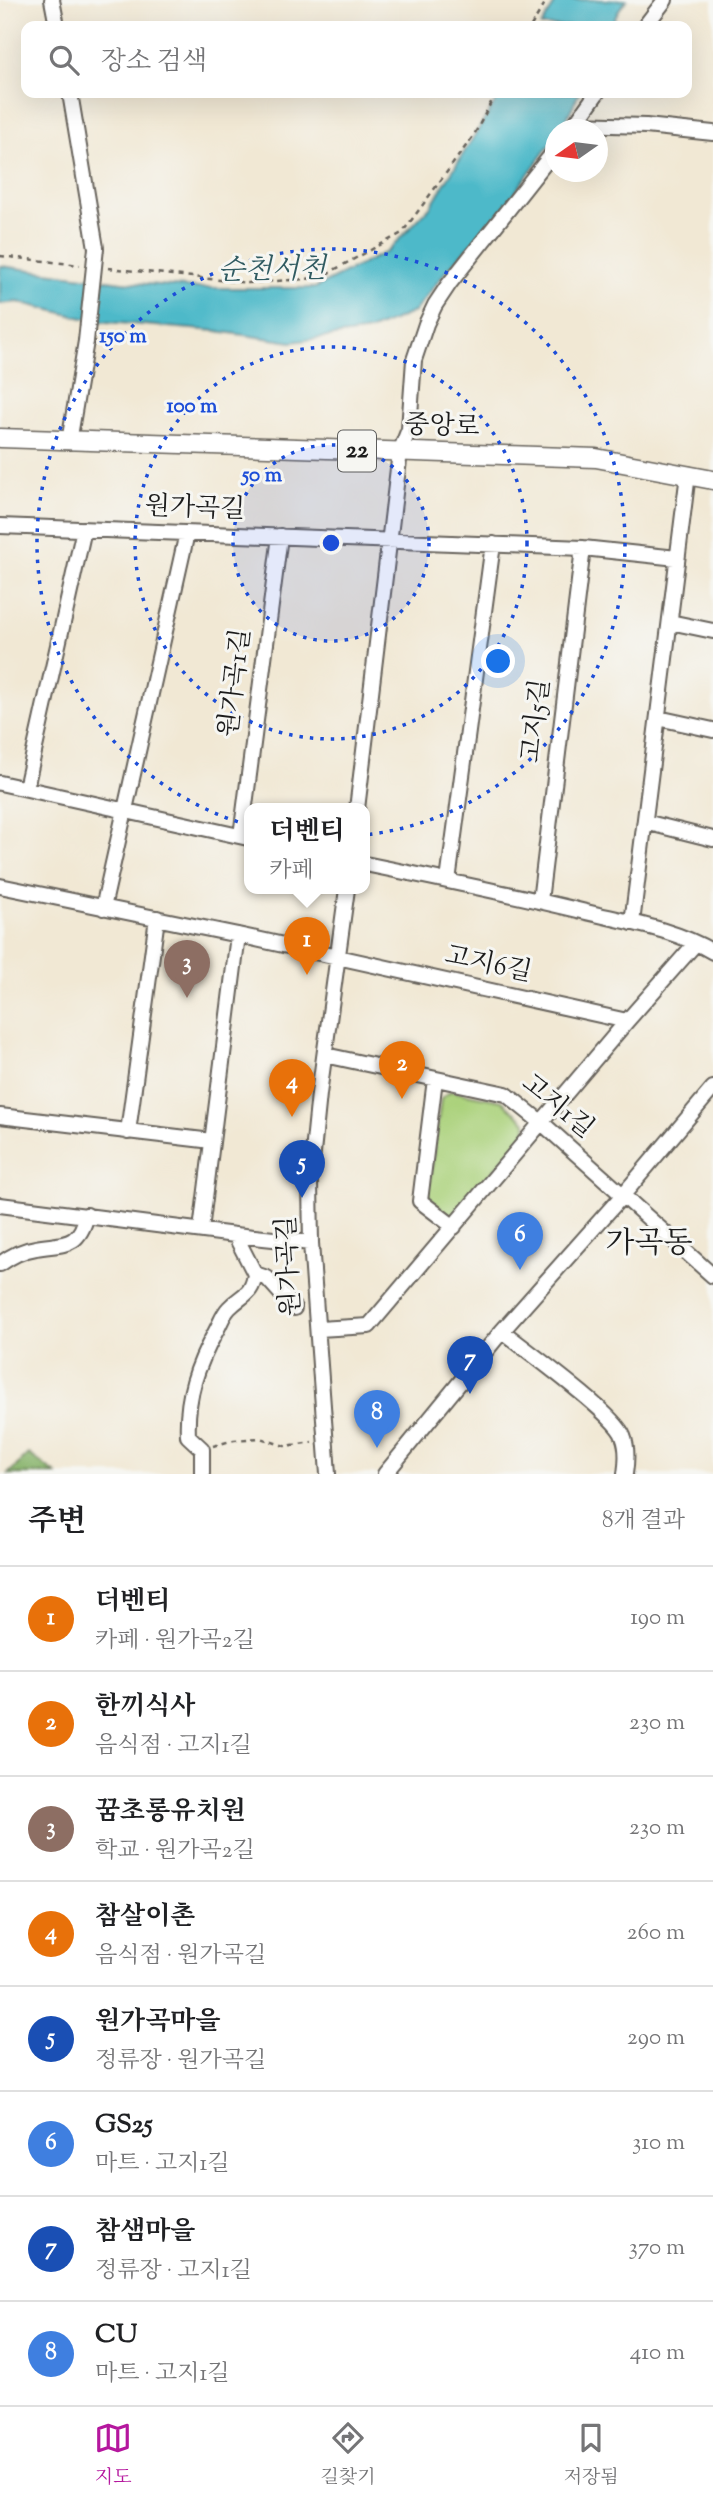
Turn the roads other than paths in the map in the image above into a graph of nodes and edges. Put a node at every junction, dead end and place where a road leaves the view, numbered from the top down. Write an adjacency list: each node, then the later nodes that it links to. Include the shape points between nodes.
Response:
1 (52, 0): 3 (street)
2 (665, 0): 4 (street)
3 (56, 21)
4 (649, 21)
5 (71, 98): 12 (street, bridge, via 96,248)
6 (594, 98): 7 (street)
7 (579, 119)
8 (608, 127): 9 (street)
9 (713, 133)
10 (545, 162): 13 (street, via 435,305 414,360 409,429)
11 (0, 438): 12 (main road, 중앙로 / 22)
12 (69, 442): 13 (main road, 중앙로 / 22)
13 (400, 452): 14 (main road, 중앙로 / 22, via 596,458); 20 (street)
14 (688, 474): 15 (main road, 중앙로 / 22); 23 (street)
15 (713, 480)
16 (0, 526): 17 (street, 원가곡길)
17 (84, 529): 18 (street, 원가곡길); 29 (street)
18 (187, 533): 19 (street, 원가곡길); 32 (street)
19 (280, 536): 20 (street, 원가곡길); 30 (street, 원가곡1길)
20 (389, 540): 21 (street, 원가곡길); 31 (street)
21 (493, 544): 22 (street, 원가곡길); 37 (street)
22 (583, 548): 23 (street, 원가곡길); 40 (street, 고지5길)
23 (677, 558): 24 (street)
24 (670, 622): 25 (street); 26 (street)
25 (713, 631)
26 (658, 718): 27 (street); 33 (street)
27 (713, 730)
28 (0, 783): 29 (street, 원가곡1길)
29 (26, 788): 32 (street, 원가곡1길)
30 (249, 803)
31 (358, 803)
32 (124, 810): 34 (street, 원가곡1길); 41 (street)
33 (645, 822): 35 (street); 43 (street)
34 (244, 837)
35 (713, 839)
36 (370, 865): 37 (street)
37 (448, 881): 40 (street)
38 (0, 886): 41 (street, 고지6길)
39 (346, 894): 47 (street, 원가곡길)
40 (540, 901): 43 (street)
41 (103, 908): 42 (street, 고지6길)
42 (157, 918): 44 (street, 고지6길); 54 (street)
43 (632, 923): 45 (street)
44 (238, 935): 47 (street, 고지6길); 55 (street)
45 (695, 944): 46 (street); 48 (street)
46 (713, 952)
47 (338, 957): 48 (street, 고지6길); 49 (street, 원가곡길)
48 (627, 1021): 53 (street)
49 (325, 1055): 50 (street, 고지1길); 62 (street, 원가곡길, via 310,1182)
50 (435, 1079): 53 (street, 고지1길, via 506,1094); 59 (street, via 421,1201)
51 (713, 1088): 56 (street)
52 (0, 1116): 54 (street)
53 (542, 1123): 56 (street, 고지1길); 59 (street)
54 (128, 1132): 55 (street)
55 (212, 1141): 60 (street)
56 (623, 1195): 65 (street, 고지1길); 68 (street)
57 (0, 1205): 58 (street)
58 (87, 1215): 60 (street); 63 (street, via 74,1240 24,1251)
59 (454, 1227): 67 (street, via 369,1326)
60 (201, 1230): 61 (street)
61 (235, 1235): 62 (street); 64 (street)
62 (311, 1243): 67 (street, 원가곡길)
63 (0, 1264)
64 (255, 1275): 66 (street, 원가곡길, via 267,1278); 69 (street, 원가곡길, via 246,1296 223,1316 194,1378 188,1436 202,1449)
65 (713, 1276)
66 (294, 1308)
67 (318, 1329): 70 (street, 원가곡길)
68 (502, 1331): 71 (street); 72 (street, via 623,1434)
69 (202, 1474)
70 (328, 1474)
71 (385, 1474)
72 (625, 1474)

